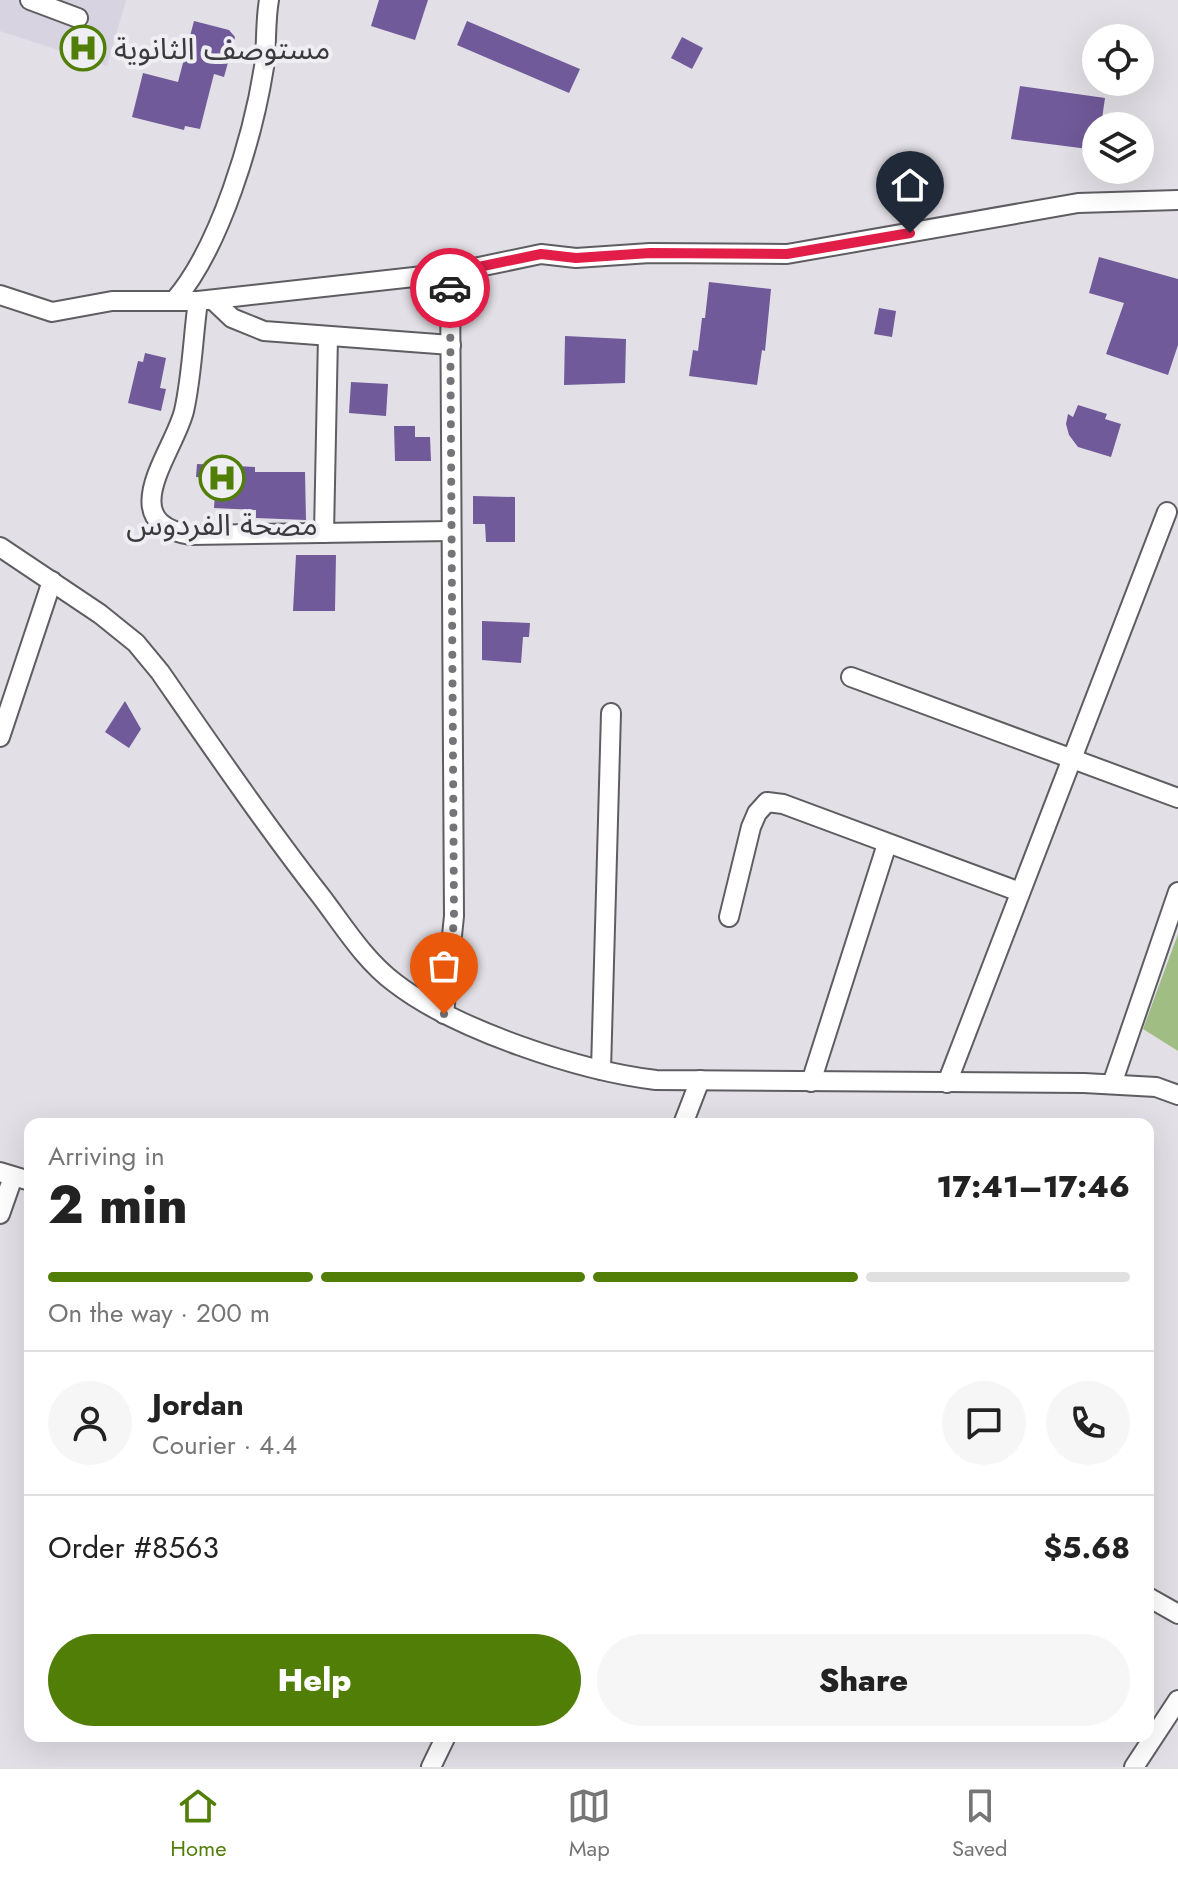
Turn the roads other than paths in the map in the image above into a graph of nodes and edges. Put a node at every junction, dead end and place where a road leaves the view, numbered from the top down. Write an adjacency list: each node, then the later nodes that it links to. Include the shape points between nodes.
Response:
1 (30, 0): 3 (street)
2 (269, 0): 7 (street, via 263,70 243,152 201,264)
3 (78, 18)
4 (1178, 200): 5 (street, via 1078,203 787,254 541,254)
5 (450, 273): 8 (street); 10 (street)
6 (0, 295): 7 (street, via 52,312 112,301)
7 (174, 301): 8 (street)
8 (205, 301): 9 (street, via 254,329); 13 (street, via 184,411 152,491 157,521 191,535)
9 (328, 336): 10 (street); 13 (street)
10 (451, 345): 12 (street)
11 (1167, 512): 19 (street)
12 (451, 531): 13 (street); 25 (street, via 454,916)
13 (324, 533)
14 (0, 547): 15 (street)
15 (52, 581): 18 (street); 25 (street, via 136,643 377,969)
16 (851, 677): 19 (street)
17 (611, 713): 26 (street)
18 (0, 737)
19 (1071, 759): 20 (street); 22 (street)
20 (1178, 798)
21 (887, 844): 22 (street); 24 (street, via 767,802 751,827); 28 (street)
22 (1020, 892): 29 (street)
23 (1178, 892): 30 (street)
24 (729, 917)
25 (444, 1014): 26 (street)
26 (601, 1070): 27 (street, via 656,1080)
27 (700, 1080): 28 (street); 32 (street)
28 (811, 1082): 29 (street)
29 (947, 1083): 30 (street)
30 (1112, 1084): 31 (street, via 1156,1087)
31 (1178, 1095)
32 (685, 1118)
33 (14, 1176): 34 (street)
34 (0, 1214)
35 (1154, 1600): 36 (street)
36 (1178, 1614)
37 (1178, 1700): 38 (street)
38 (1154, 1737)
39 (443, 1742): 41 (street)
40 (1150, 1742): 42 (street)
41 (431, 1767)
42 (1134, 1767)

